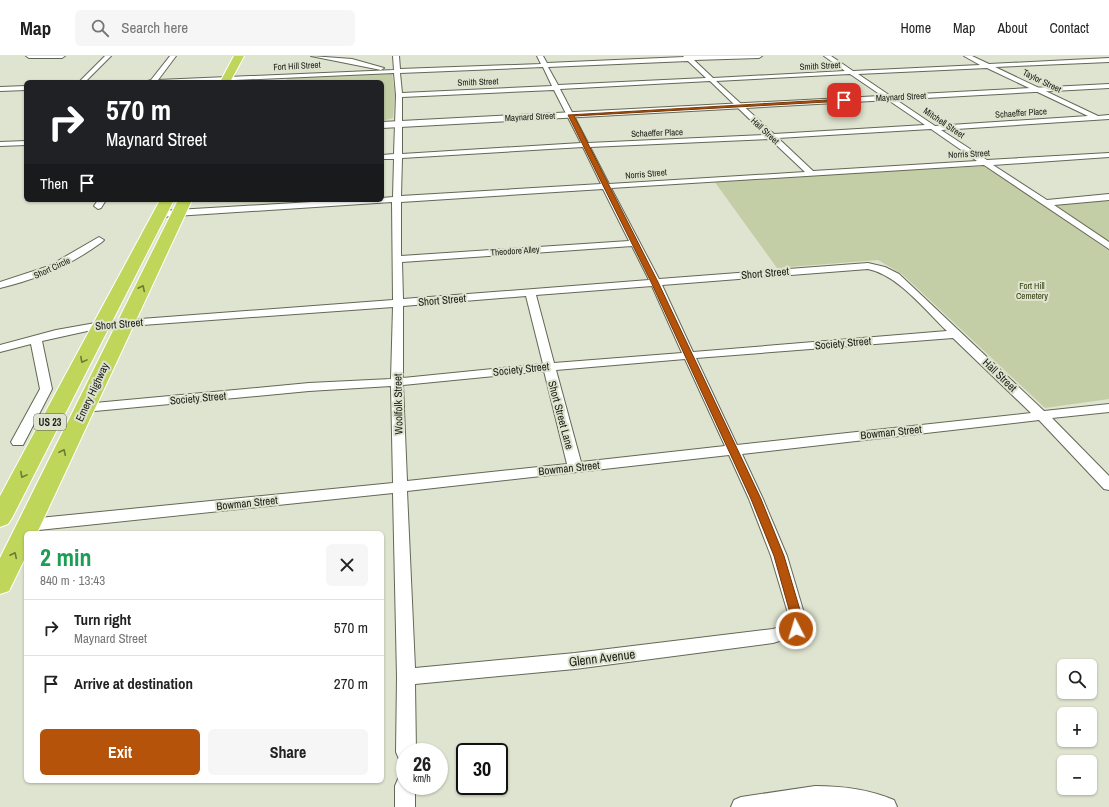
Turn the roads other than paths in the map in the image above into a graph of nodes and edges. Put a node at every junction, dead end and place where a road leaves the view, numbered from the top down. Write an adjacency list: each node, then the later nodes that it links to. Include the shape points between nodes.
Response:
1 (29, 56): 2 (street)
2 (62, 56)
3 (108, 56): 19 (street)
4 (173, 56): 20 (street)
5 (239, 56): 21 (highway)
6 (314, 56): 16 (street, via 352,61)
7 (396, 56): 17 (street, Woolfolk Street)
8 (759, 56): 11 (street, Fort Hill Street)
9 (827, 56): 18 (street, Mitchell Street)
10 (967, 56): 15 (street, Taylor Street)
11 (687, 58): 13 (street, Fort Hill Street); 23 (street, Hall Street)
12 (1109, 60): 15 (street, Smith Street)
13 (543, 61): 17 (street, Fort Hill Street); 26 (street)
14 (248, 67): 22 (highway)
15 (990, 67): 18 (street, Smith Street); 28 (street, Taylor Street)
16 (375, 69): 17 (street, Fort Hill Street); 22 (street, Fort Hill Street)
17 (397, 71): 29 (street, Woolfolk Street)
18 (853, 74): 23 (street, Smith Street); 30 (street, Mitchell Street)
19 (84, 80)
20 (155, 80)
21 (226, 80): 22 (street, Fort Hill Street)
22 (241, 80)
23 (711, 80): 26 (street, Smith Street); 31 (street, Hall Street)
24 (1109, 86): 28 (street, Maynard Street)
25 (24, 88): 27 (street)
26 (556, 88): 29 (street, Smith Street); 32 (street)
27 (0, 89)
28 (1039, 90): 30 (street, Maynard Street); 34 (street, Taylor Street)
29 (399, 95): 35 (street, Woolfolk Street)
30 (889, 98): 31 (street, Maynard Street); 38 (street, Mitchell Street)
31 (738, 106): 32 (street, Maynard Street); 39 (street, Hall Street)
32 (571, 115): 35 (street, Maynard Street); 42 (street)
33 (1109, 117): 34 (street, Schaeffer Place)
34 (1096, 118): 36 (street, Taylor Street); 38 (street, Schaeffer Place)
35 (399, 124): 37 (street, Maynard Street); 44 (street, Woolfolk Street)
36 (1109, 124)
37 (384, 125)
38 (933, 128): 39 (street, Schaeffer Place); 46 (street, Mitchell Street)
39 (769, 135): 42 (street, Schaeffer Place, via 682,142); 47 (street, Hall Street)
40 (24, 143): 41 (street)
41 (0, 144)
42 (586, 145): 44 (street, Schaeffer Place); 48 (street)
43 (1109, 155): 46 (street, Norris Street)
44 (398, 156): 45 (street, Schaeffer Place); 51 (street, Woolfolk Street)
45 (384, 157)
46 (986, 163): 47 (street, Norris Street); 54 (street, Mitchell Street)
47 (810, 172): 48 (street, Norris Street)
48 (606, 187): 51 (street, Norris Street); 59 (street)
49 (1109, 197): 54 (street)
50 (384, 200): 51 (street, Norris Street)
51 (397, 200): 61 (street, Woolfolk Street)
52 (166, 202): 57 (highway, Emery Highway / US 23)
53 (327, 202): 55 (street, Norris Street)
54 (1045, 202): 60 (street, Mitchell Street)
55 (292, 203): 56 (street, Norris Street)
56 (182, 206): 57 (street, Norris Street); 67 (highway, Emery Highway / US 23, one-way to 56)
57 (160, 214): 68 (highway, Emery Highway / US 23)
58 (99, 240): 64 (street, Short Circle, via 84,252 53,269)
59 (634, 243): 61 (street, Theodore Alley); 63 (street)
60 (1109, 246)
61 (397, 259): 66 (street, Woolfolk Street)
62 (886, 270): 63 (street, Short Street, via 861,266); 69 (street, Hall Street)
63 (655, 282): 65 (street, Short Street); 72 (street)
64 (0, 285)
65 (530, 293): 66 (street, Short Street); 73 (street, Short Street Lane)
66 (398, 303): 67 (street, Short Street); 74 (street, Woolfolk Street)
67 (125, 323): 68 (street, Short Street); 75 (highway, Emery Highway / US 23)
68 (101, 325): 70 (street, Short Street); 83 (highway, Emery Highway / US 23, one-way to 83)
69 (957, 334): 72 (street, Society Street); 77 (street, Hall Street)
70 (36, 339): 71 (street, Short Street); 78 (street, via 46,389)
71 (0, 349)
72 (689, 355): 73 (street, Society Street); 79 (street)
73 (548, 367): 74 (street, Society Street); 80 (street, Short Street Lane)
74 (397, 382): 75 (street, Society Street, via 309,387); 82 (street, Woolfolk Street)
75 (84, 408): 84 (highway, Emery Highway / US 23, one-way to 75)
76 (1109, 408): 77 (street, Bowman Street)
77 (1042, 416): 79 (street, Bowman Street); 81 (street, Hall Street)
78 (18, 442)
79 (733, 449): 80 (street, Bowman Street); 88 (street, Glenn Avenue, via 779,556 798,620 796,629 773,636 575,661)
80 (575, 467): 82 (street, Bowman Street)
81 (1109, 485)
82 (401, 487): 84 (street, Bowman Street); 88 (street, Woolfolk Street)
83 (0, 518)
84 (29, 525): 85 (highway, Emery Highway / US 23, one-way to 84)
85 (26, 531)
86 (24, 535): 87 (highway, Emery Highway / US 23, one-way to 86)
87 (0, 584)
88 (406, 677): 89 (street, Woolfolk Street)
89 (406, 743)
90 (405, 795): 91 (street)
91 (405, 807)
92 (741, 807): 93 (street, via 817,796 855,798 878,802)
93 (887, 807)

